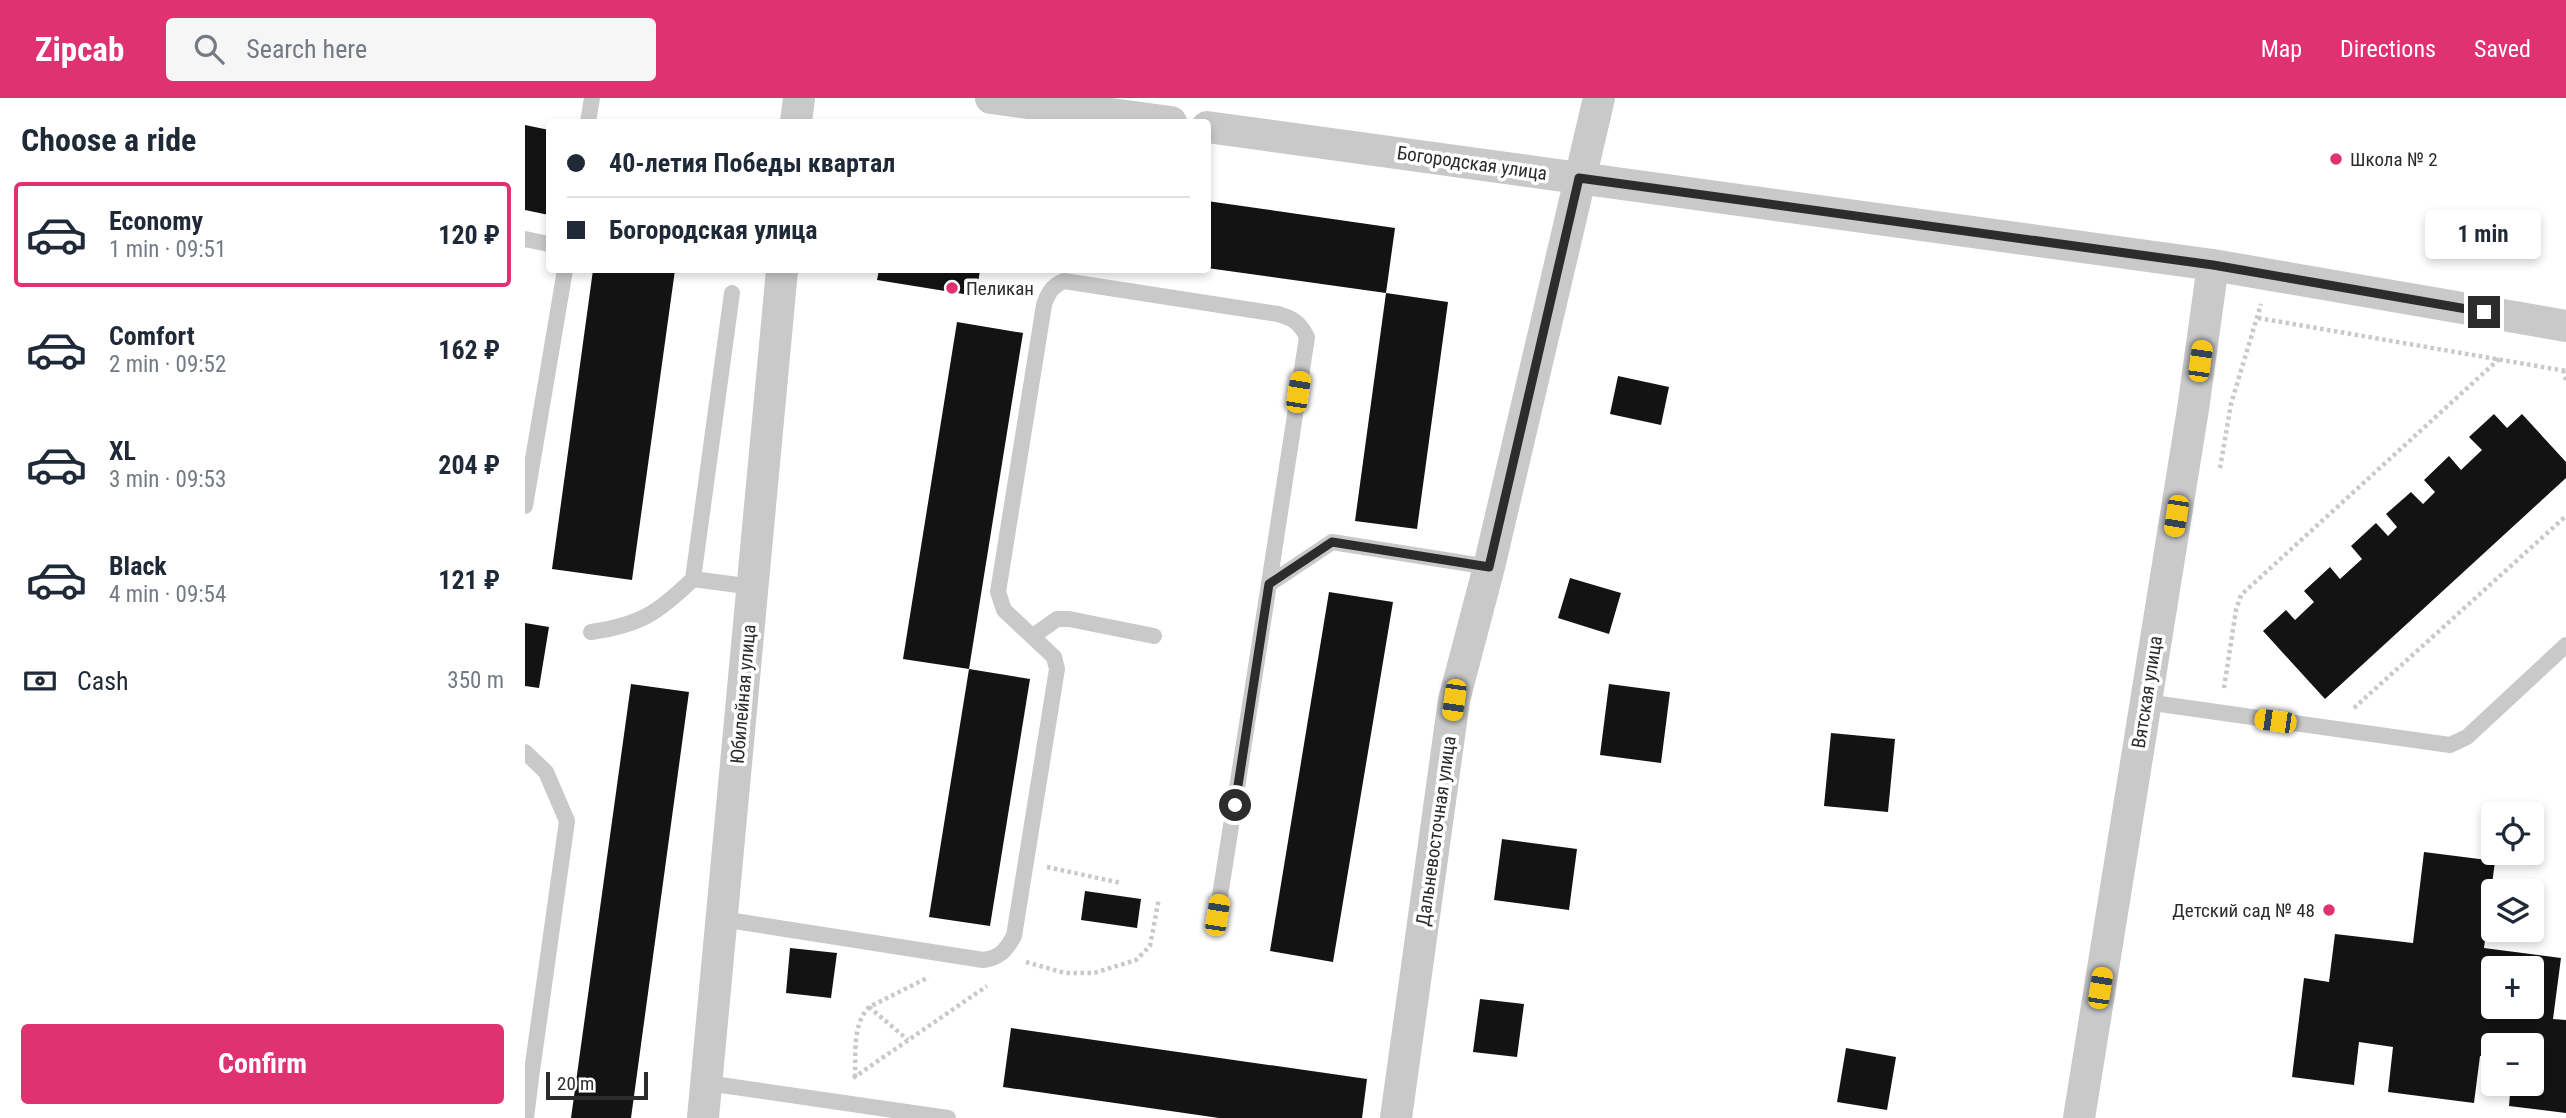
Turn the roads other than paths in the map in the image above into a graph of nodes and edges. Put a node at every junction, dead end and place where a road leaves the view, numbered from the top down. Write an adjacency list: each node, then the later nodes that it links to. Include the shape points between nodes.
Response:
1 (592, 98): 5 (lane)
2 (799, 98): 6 (street)
3 (991, 98): 7 (street)
4 (1599, 98): 9 (street, Дальневосточная улица)
5 (588, 119)
6 (796, 119)
7 (1148, 119)
8 (1211, 129): 9 (street, Богородская улица)
9 (1579, 178): 12 (street, Богородская улица); 18 (street, Дальневосточная улица)
10 (525, 239): 11 (lane)
11 (546, 243)
12 (2213, 265): 16 (street, Богородская улица); 26 (street, Вятская улица)
13 (564, 273): 17 (lane)
14 (782, 273): 21 (street, Юбилейная улица)
15 (732, 293): 19 (lane)
16 (2566, 326)
17 (525, 506)
18 (1489, 567): 20 (lane, via 1332,542); 35 (street, Дальневосточная улица, via 1454,700)
19 (693, 579): 21 (lane); 22 (lane, via 647,618)
20 (1269, 584): 23 (lane, via 1307,337 1303,328 1279,314 1064,281 1048,293 1044,305 998,592 1004,610); 28 (lane)
21 (753, 587): 29 (street, Юбилейная улица)
22 (591, 632)
23 (1033, 636): 24 (lane, via 1057,619); 29 (lane, via 1054,657 1057,670 1014,936 1001,955 983,960)
24 (1154, 636)
25 (2566, 645): 26 (lane, via 2459,742 2440,745)
26 (2145, 702): 36 (street, Вятская улица)
27 (525, 752): 30 (lane, via 546,772 567,821)
28 (1217, 915)
29 (722, 919): 31 (street, Юбилейная улица)
30 (528, 1077): 32 (lane)
31 (707, 1083): 33 (street, Юбилейная улица); 34 (lane)
32 (526, 1118)
33 (703, 1118)
34 (948, 1118)
35 (1397, 1118)
36 (2079, 1118)

